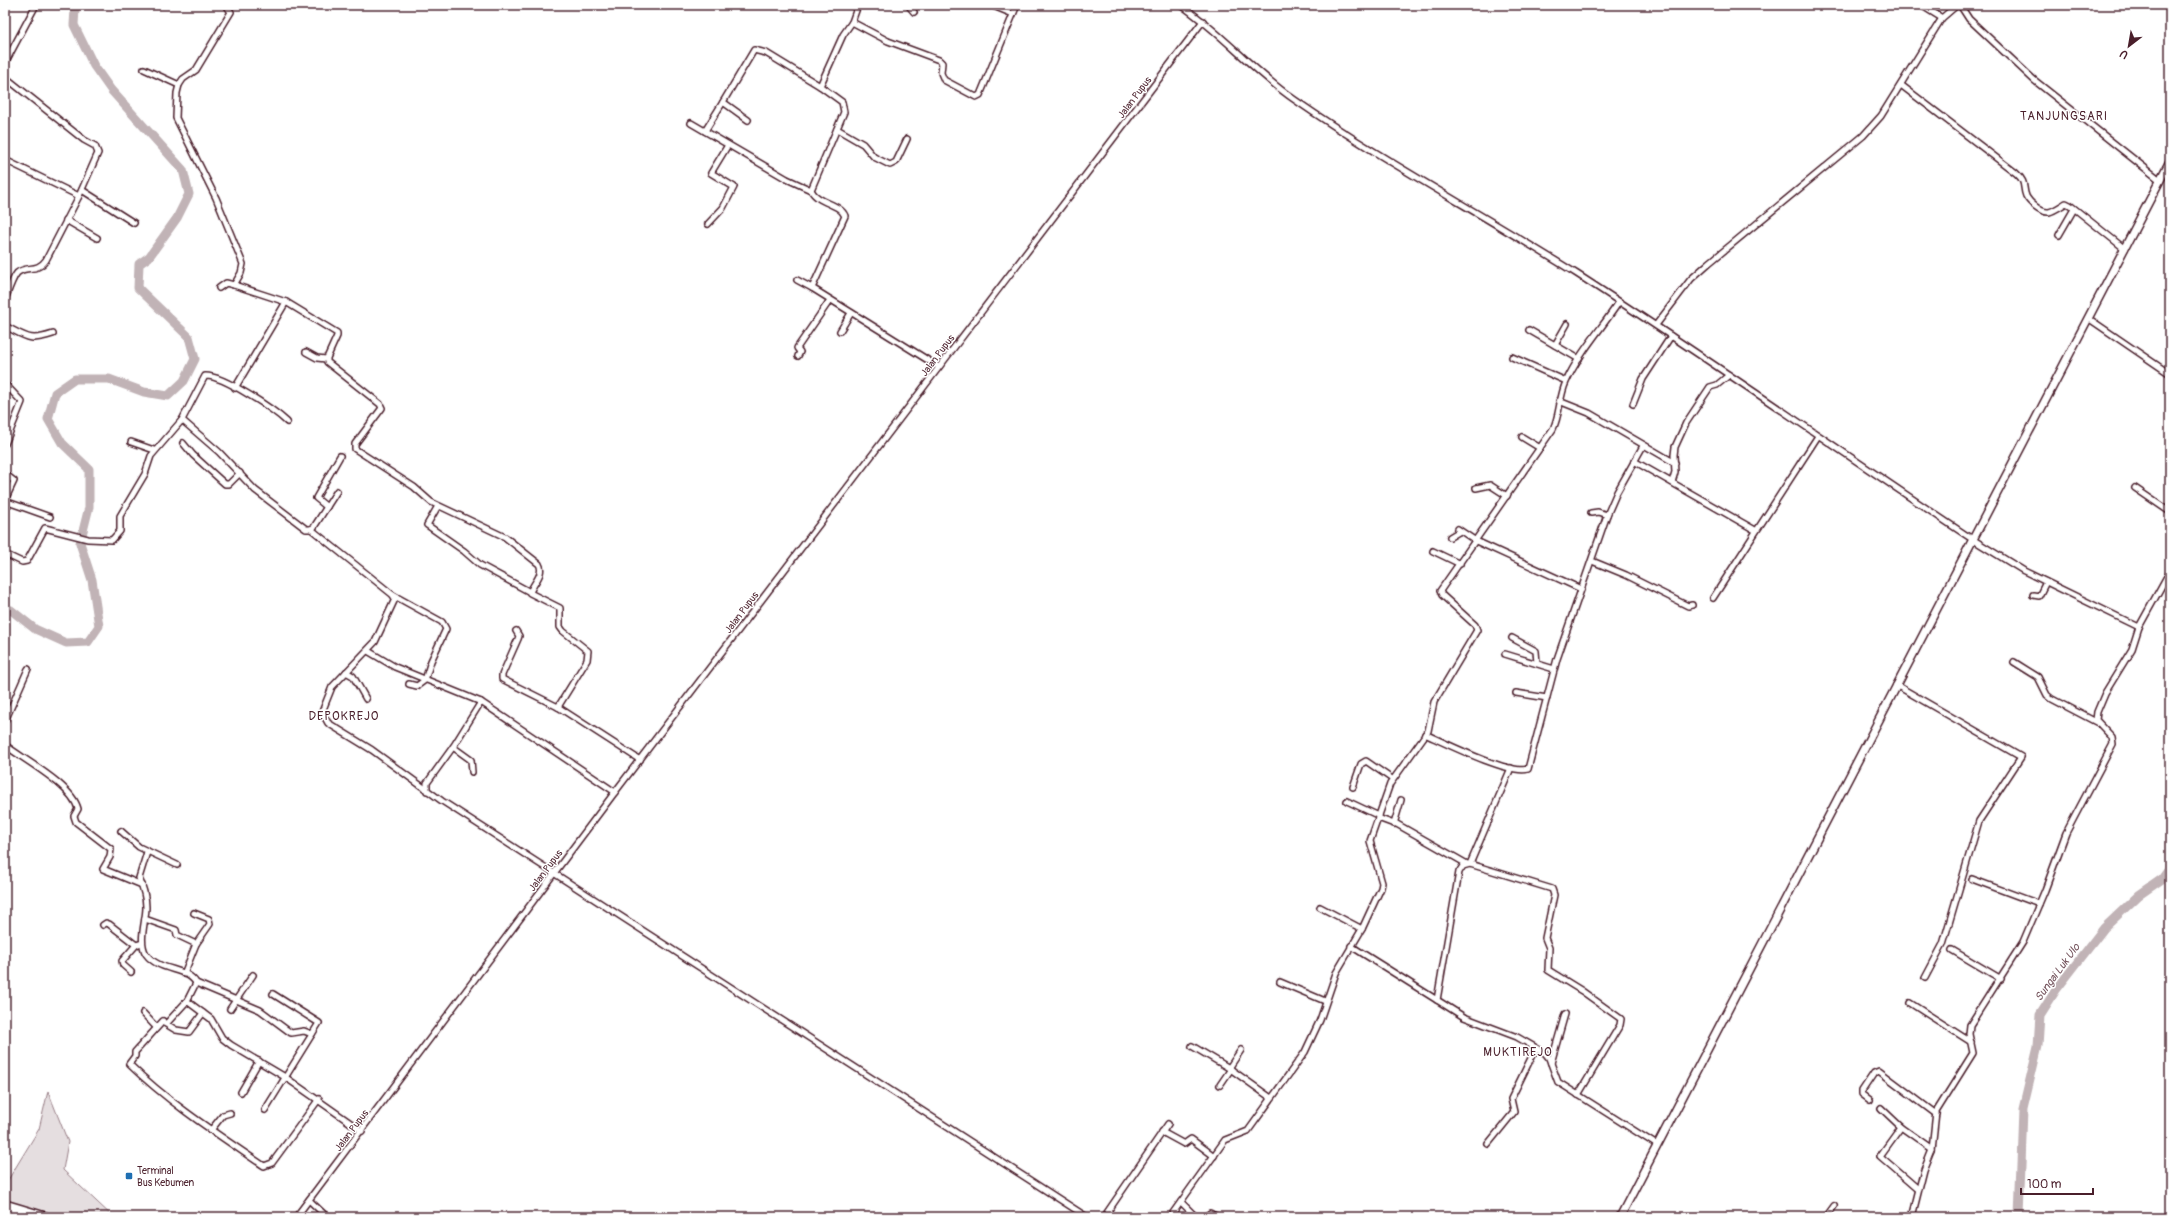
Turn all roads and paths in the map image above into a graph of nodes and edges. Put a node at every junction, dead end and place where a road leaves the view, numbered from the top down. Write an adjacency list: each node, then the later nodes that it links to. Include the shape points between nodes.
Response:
1 (36, 5): 15 (street)
2 (226, 5): 18 (street, via 231,11 230,14 196,70)
3 (858, 5): 14 (street)
4 (908, 5): 10 (street)
5 (991, 5): 11 (street)
6 (1017, 5): 11 (street)
7 (1181, 5): 13 (street)
8 (1921, 5): 12 (street)
9 (1959, 5): 12 (street); 30 (street, via 1969,18 2034,80)
10 (914, 12)
11 (1013, 14): 14 (street, via 980,95 971,96 944,80 941,72 942,63 936,58 888,41)
12 (1942, 18): 19 (street)
13 (1203, 21): 48 (street, via 1293,99); 64 (street, Jalan Pupus)
14 (852, 22): 20 (street, via 842,36)
15 (5, 64)
16 (144, 69): 18 (street)
17 (5, 77): 31 (street, via 98,150 98,158)
18 (179, 85): 42 (street, via 176,118 216,198 243,264 241,274)
19 (1901, 85): 34 (street, via 2016,173 2024,182 2025,195 2042,211 2049,212 2066,203); 52 (street, via 1881,116 1863,136 1690,279)
20 (820, 86): 21 (street, via 766,53 754,50); 24 (street, via 842,102 844,112)
21 (722, 102): 22 (street); 25 (street)
22 (748, 120)
23 (691, 123): 25 (street)
24 (837, 129): 26 (street, via 864,144 874,157 890,165 896,162); 32 (street)
25 (705, 131): 27 (street)
26 (906, 138)
27 (728, 145): 32 (street, via 787,180); 37 (street, via 711,173 734,187 723,208)
28 (5, 160): 33 (street)
29 (2170, 161): 30 (main road)
30 (2160, 180): 40 (main road)
31 (82, 190): 33 (street); 36 (street)
32 (812, 190): 44 (street, via 816,198 841,210 845,216)
33 (80, 196): 35 (street)
34 (2074, 209): 38 (street); 40 (street)
35 (66, 220): 39 (street); 45 (street, via 43,264 16,274)
36 (134, 224)
37 (708, 224)
38 (2059, 234)
39 (97, 238)
40 (2125, 250): 50 (main road)
41 (797, 280): 44 (street)
42 (234, 285): 43 (street, via 226,282); 47 (street)
43 (219, 288)
44 (812, 288): 46 (street)
45 (5, 300)
46 (830, 300): 49 (street); 60 (street, via 797,348 800,352)
47 (286, 302): 62 (street, via 337,333 338,336); 69 (street)
48 (1620, 302): 52 (street); 63 (street)
49 (851, 313): 55 (street); 64 (street)
50 (2088, 318): 65 (street); 102 (main road)
51 (1568, 324): 58 (street)
52 (1656, 325): 57 (street)
53 (5, 326): 56 (street, via 29,338 36,339)
54 (1529, 330): 58 (street)
55 (840, 331)
56 (53, 334)
57 (1672, 336): 66 (street); 71 (street, via 1643,379)
58 (1555, 345): 63 (street)
59 (306, 352): 62 (street, via 317,358)
60 (798, 356)
61 (1512, 357): 67 (street)
62 (326, 359): 93 (street, via 381,406 355,444 355,449 409,483)
63 (1579, 359): 67 (street)
64 (939, 367): 139 (street, Jalan Pupus)
65 (2170, 374)
66 (1729, 375): 74 (street); 84 (street, via 1717,385 1710,387 1693,413 1675,447)
67 (1566, 381): 70 (street)
68 (5, 384): 78 (street, via 22,402)
69 (235, 388): 72 (street, via 205,376); 73 (street, via 263,402)
70 (1559, 401): 79 (street, via 1589,413); 80 (street, via 1556,423)
71 (1633, 404)
72 (182, 420): 81 (street); 86 (street)
73 (287, 422)
74 (1818, 436): 100 (street); 102 (street)
75 (1522, 437): 80 (street)
76 (131, 442): 81 (street)
77 (183, 443): 86 (street, via 226,484)
78 (5, 444)
79 (1643, 446): 83 (street); 84 (street)
80 (1540, 448): 91 (street)
81 (155, 449): 105 (street, via 145,474 120,516 120,531 110,541 88,539 45,528 27,561 22,562)
82 (340, 456): 94 (street, via 316,498)
83 (1634, 461): 87 (street); 97 (street)
84 (1675, 463): 87 (street, via 1676,472)
85 (5, 474): 92 (street, via 14,481)
86 (240, 474): 99 (street, via 284,514 306,529)
87 (1672, 482): 100 (street)
88 (1476, 488): 91 (street, via 1490,485)
89 (2135, 488): 95 (street)
90 (337, 491): 94 (street)
91 (1506, 496): 103 (street)
92 (5, 500): 98 (street)
93 (438, 506): 111 (street, via 428,525 480,565); 111 (street, via 505,537 540,564 539,576)
94 (327, 507): 99 (street)
95 (2170, 512)
96 (1591, 513): 97 (street)
97 (1607, 515): 106 (street)
98 (50, 517)
99 (311, 529): 112 (street)
100 (1755, 530): 114 (street)
101 (1450, 537): 103 (street, via 1459,530)
102 (1972, 539): 109 (street); 128 (main road)
103 (1476, 541): 107 (street); 110 (street)
104 (1433, 551): 107 (street)
105 (5, 554)
106 (1592, 561): 110 (street); 115 (street, via 1626,574 1688,606)
107 (1460, 564): 136 (street, via 1440,591 1477,630 1434,702)
108 (2170, 571): 116 (street)
109 (2046, 582): 113 (street, via 2039,596); 116 (street)
110 (1582, 589): 124 (street)
111 (530, 592): 133 (street, via 534,597 560,608 560,627 588,649 587,660)
112 (393, 594): 119 (street, via 395,599 386,622); 126 (street, via 442,622 446,628 431,661)
113 (2033, 595)
114 (1713, 598)
115 (1692, 605)
116 (2139, 627): 135 (street, via 2132,648 2105,693 2097,712)
117 (516, 631): 133 (street, via 519,636 501,678)
118 (1512, 638): 122 (street, via 1536,651)
119 (368, 651): 125 (street); 126 (street, via 395,667)
120 (1505, 654): 122 (street)
121 (2014, 662): 135 (street, via 2038,677 2047,695 2052,699)
122 (1537, 663): 124 (street)
123 (28, 669): 134 (street)
124 (1554, 669): 130 (street)
125 (346, 672): 131 (street, via 353,676); 144 (street, via 329,692 323,716 328,723 372,750)
126 (426, 680): 127 (street, via 417,686); 132 (street)
127 (409, 684)
128 (1896, 685): 171 (street, via 2020,757 1979,821 1943,944); 212 (main road)
129 (1516, 693): 130 (street)
130 (1547, 698): 140 (street, via 1528,769)
131 (366, 699)
132 (481, 702): 138 (street); 145 (street)
133 (558, 707): 139 (street)
134 (5, 720)
135 (2098, 723): 157 (street, via 2112,737 2113,744 2066,833)
136 (1426, 734): 140 (street, via 1471,755); 142 (street)
137 (5, 745): 156 (street, via 45,772 74,799 78,809 74,816 76,822 111,849 103,869)
138 (453, 747): 141 (street, via 471,760); 144 (street, via 427,783)
139 (640, 760): 145 (street, Jalan Pupus)
140 (1511, 768): 152 (street)
141 (472, 772)
142 (1392, 779): 143 (street, via 1366,761 1361,764); 148 (street)
143 (1353, 787)
144 (427, 791): 154 (street)
145 (615, 792): 154 (street, Jalan Pupus)
146 (1401, 800): 149 (street)
147 (1347, 801): 148 (street)
148 (1378, 817): 149 (street); 162 (street, via 1370,843 1382,883)
149 (1395, 823): 152 (street)
150 (120, 831): 151 (street)
151 (147, 852): 153 (street); 156 (street, via 139,878)
152 (1468, 864): 176 (street, via 1459,872); 198 (street, via 1552,889 1554,895 1545,938 1548,948 1548,970 1620,1018 1620,1025)
153 (177, 865)
154 (554, 872): 209 (street, Jalan Pupus); 223 (street)
155 (1972, 879): 157 (street)
156 (142, 885): 160 (street, via 146,898)
157 (2039, 904): 172 (street, via 2023,942)
158 (1320, 907): 162 (street)
159 (194, 913): 164 (street, via 210,921)
160 (145, 919): 163 (street); 164 (street, via 176,930 177,935)
161 (103, 925): 165 (street, via 110,924)
162 (1362, 929): 166 (street)
163 (142, 943): 165 (street); 169 (street, via 155,964)
164 (196, 944): 169 (street)
165 (136, 945): 168 (street, via 122,963)
166 (1351, 946): 176 (street); 179 (street, via 1336,973)
167 (1952, 950): 172 (street)
168 (131, 972)
169 (184, 974): 174 (street)
170 (253, 975): 178 (street)
171 (1925, 978)
172 (2001, 979): 188 (street, via 1968,1029)
173 (1280, 982): 179 (street)
174 (196, 983): 177 (street); 178 (street)
175 (273, 994): 187 (street, via 319,1022)
176 (1437, 1000): 190 (street, via 1464,1017 1517,1037)
177 (187, 1001): 183 (street); 185 (street)
178 (236, 1001): 181 (street); 187 (street, via 260,1010 291,1034 304,1031)
179 (1325, 1001): 199 (street, via 1312,1038)
180 (1910, 1002): 188 (street)
181 (230, 1009)
182 (143, 1013): 186 (street)
183 (203, 1013): 185 (street, via 189,1032 176,1030); 192 (street, via 214,1022 225,1041)
184 (1565, 1014): 193 (street)
185 (164, 1021): 186 (street)
186 (156, 1027): 208 (street, via 135,1052 129,1064)
187 (312, 1034): 195 (street)
188 (1971, 1042): 205 (street, via 1973,1053)
189 (1192, 1046): 194 (street)
190 (1536, 1048): 193 (street, via 1545,1053); 211 (street, via 1511,1099 1514,1112)
191 (1241, 1050): 194 (street)
192 (259, 1061): 195 (street); 197 (street)
193 (1551, 1064): 198 (street, via 1556,1080)
194 (1230, 1069): 196 (street); 199 (street)
195 (285, 1077): 200 (street); 203 (street)
196 (1220, 1085)
197 (242, 1092)
198 (1578, 1095): 212 (street)
199 (1271, 1098): 214 (street, via 1246,1133 1227,1139)
200 (319, 1099): 208 (street, via 272,1163 267,1166); 209 (street)
201 (1870, 1100): 205 (street, via 1862,1093 1874,1073 1879,1071)
202 (1880, 1108): 207 (street)
203 (265, 1110)
204 (230, 1113): 208 (street, via 223,1114)
205 (1936, 1114): 213 (street)
206 (1168, 1124): 210 (street)
207 (1901, 1127): 213 (street); 215 (street, via 1880,1156)
208 (211, 1130)
209 (362, 1130): 216 (street, Jalan Pupus)
210 (1162, 1132): 214 (street, via 1184,1144 1191,1140); 224 (street)
211 (1488, 1144)
212 (1657, 1145): 229 (main road)
213 (1932, 1149): 215 (street)
214 (1214, 1156): 217 (street)
215 (1918, 1189): 231 (street)
216 (309, 1200): 221 (street, Jalan Pupus); 222 (street)
217 (1181, 1202): 225 (street); 226 (street)
218 (5, 1205): 220 (highway)
219 (1834, 1206): 230 (street)
220 (45, 1217)
221 (296, 1217)
222 (327, 1217)
223 (1087, 1217)
224 (1104, 1217)
225 (1170, 1217)
226 (1196, 1217)
227 (1205, 1217): 228 (street, via 1210,1213)
228 (1218, 1217)
229 (1620, 1217)
230 (1826, 1217)
231 (1912, 1217)

